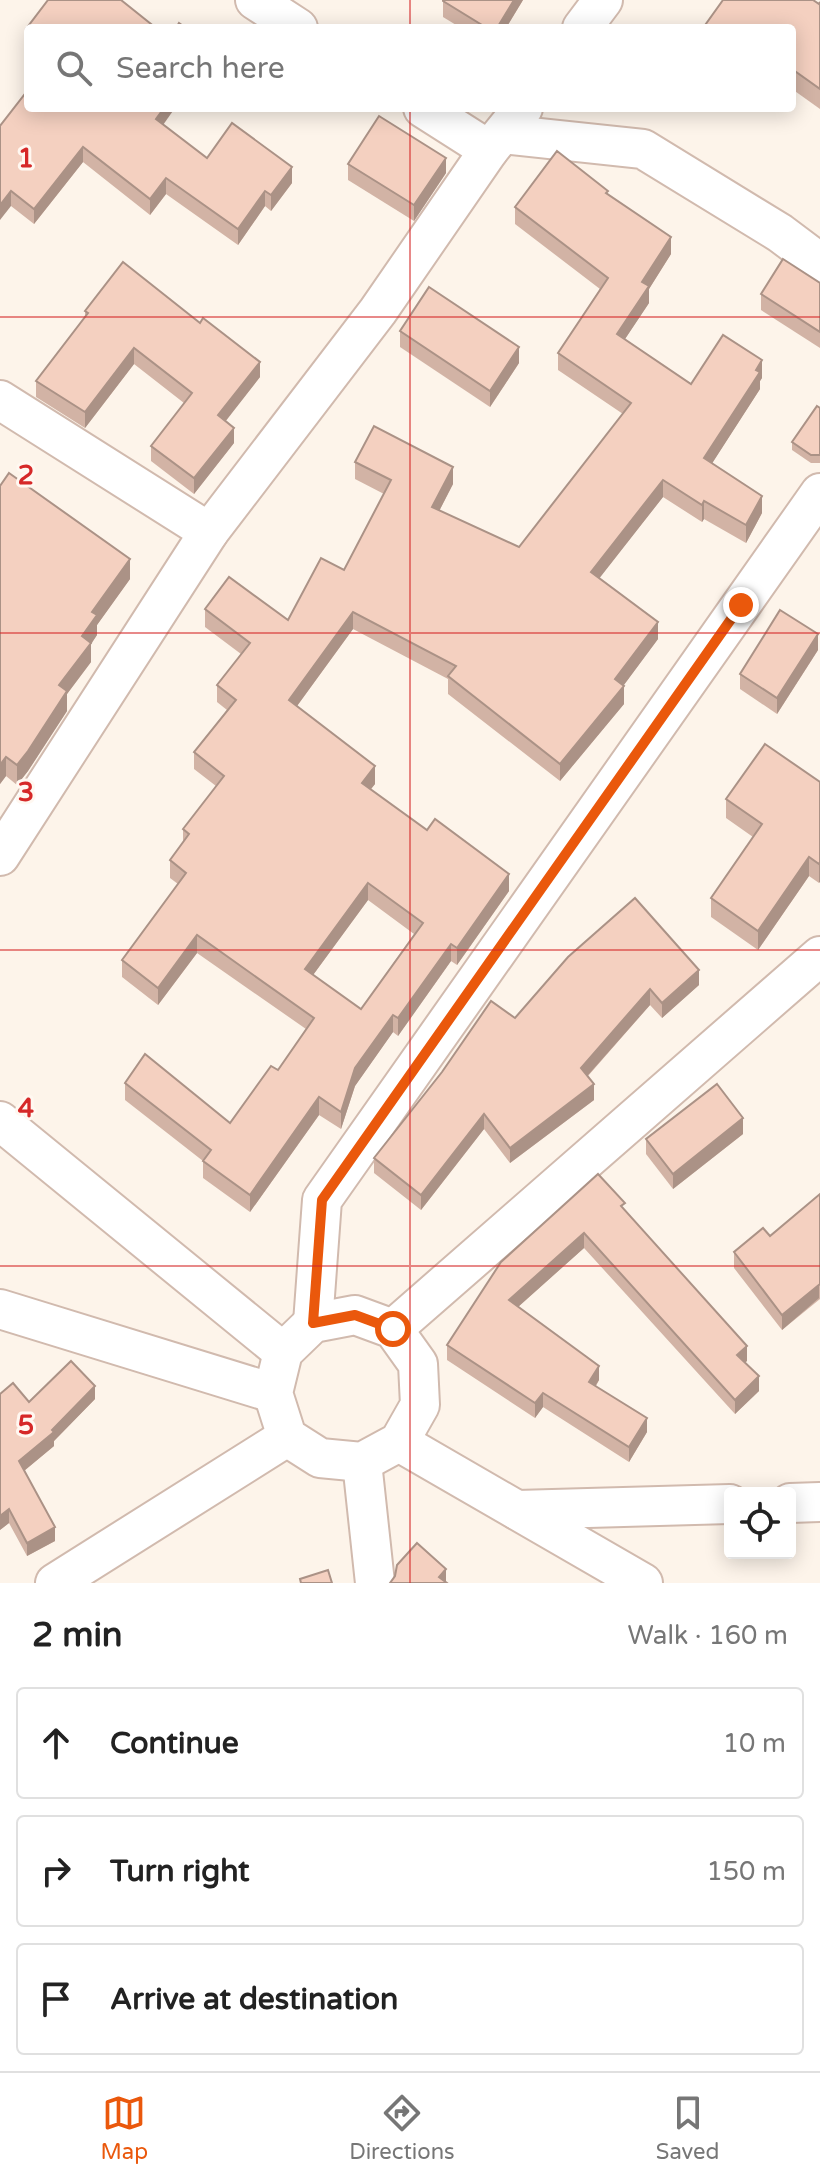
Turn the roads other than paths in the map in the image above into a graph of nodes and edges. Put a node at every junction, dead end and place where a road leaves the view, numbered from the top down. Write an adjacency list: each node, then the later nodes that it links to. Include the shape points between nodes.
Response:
1 (255, 0): 3 (street)
2 (603, 0): 4 (street)
3 (292, 24)
4 (585, 24)
5 (437, 112): 6 (street)
6 (505, 131): 7 (street, via 643,149); 10 (street, via 378,311)
7 (820, 263)
8 (0, 400): 10 (street)
9 (820, 493): 15 (street, via 322,1200)
10 (209, 532): 11 (street)
11 (0, 856)
12 (820, 956): 16 (street)
13 (0, 1121): 17 (street)
14 (0, 1309): 18 (street)
15 (313, 1323): 16 (street, via 355,1315); 17 (street)
16 (393, 1329): 20 (street, via 418,1364 420,1405)
17 (283, 1352): 18 (street)
18 (273, 1393): 19 (street)
19 (287, 1437): 21 (street, via 320,1458); 26 (street)
20 (399, 1442): 21 (street); 25 (street)
21 (362, 1462): 27 (street)
22 (820, 1502): 23 (street)
23 (796, 1503)
24 (724, 1504): 25 (street)
25 (517, 1510): 28 (street)
26 (55, 1583)
27 (375, 1583)
28 (643, 1583)

